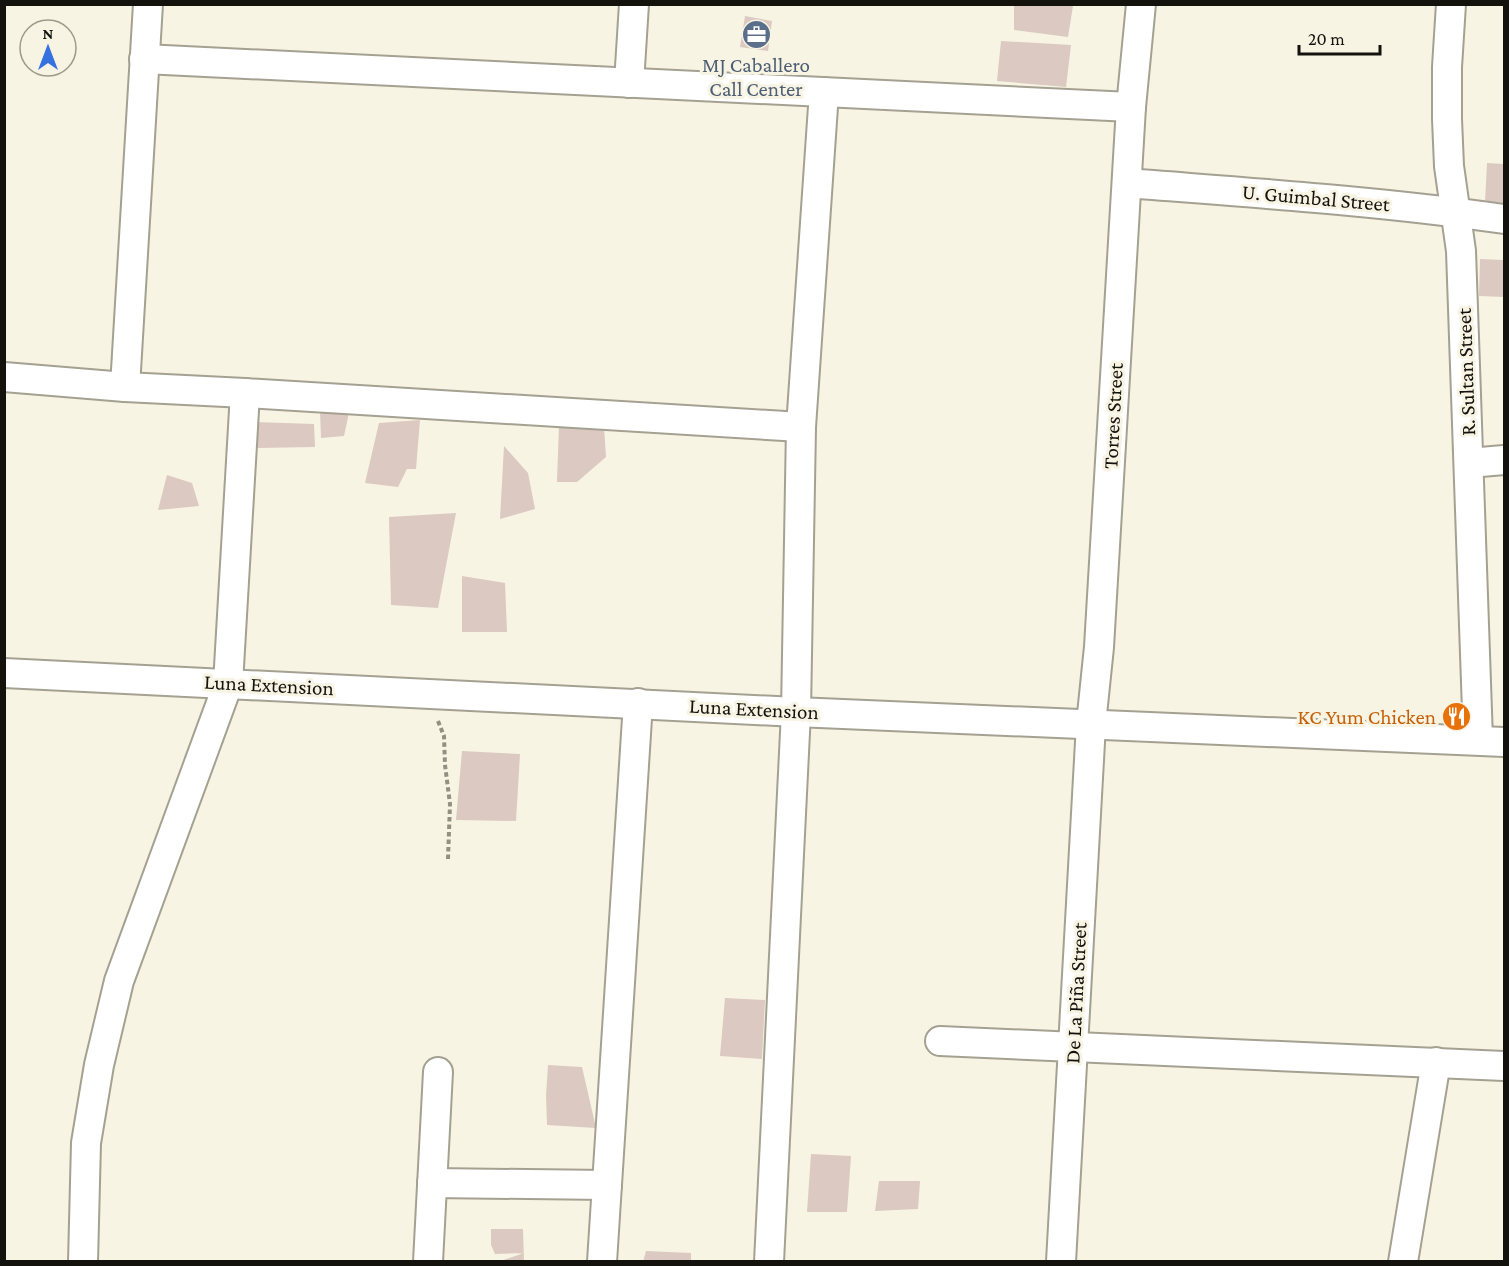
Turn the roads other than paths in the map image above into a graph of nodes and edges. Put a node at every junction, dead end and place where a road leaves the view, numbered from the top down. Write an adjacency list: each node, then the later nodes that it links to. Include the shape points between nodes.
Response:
1 (148, 4): 5 (street)
2 (634, 4): 6 (street)
3 (1141, 4): 8 (street, Torres Street)
4 (1451, 4): 10 (street, R. Sultan Street, via 1447,119)
5 (144, 58): 6 (street); 13 (street)
6 (629, 82): 7 (street)
7 (824, 92): 8 (street); 15 (street)
8 (1131, 107): 9 (street, Torres Street)
9 (1127, 183): 10 (street, U. Guimbal Street); 22 (street, Torres Street, via 1100,647)
10 (1455, 212): 11 (street, U. Guimbal Street); 17 (street, R. Sultan Street, via 1461,251)
11 (1504, 219)
12 (4, 377): 13 (street)
13 (125, 387): 14 (street)
14 (245, 393): 15 (street); 19 (street)
15 (801, 428): 21 (street)
16 (1504, 460): 17 (street)
17 (1469, 463): 23 (street, R. Sultan Street)
18 (4, 673): 19 (street, Luna Extension)
19 (228, 684): 20 (street, Luna Extension); 31 (street, via 119,981 86,1143)
20 (638, 703): 21 (street, Luna Extension); 30 (street)
21 (796, 712): 22 (street, Luna Extension); 34 (street)
22 (1092, 724): 23 (street, Luna Extension); 25 (street, De La Piña Street)
23 (1491, 741)
24 (939, 1041): 25 (street)
25 (1073, 1046): 26 (street); 35 (street, De La Piña Street)
26 (1436, 1062): 27 (street); 36 (street)
27 (1504, 1066)
28 (438, 1072): 29 (street)
29 (432, 1183): 30 (street); 32 (street)
30 (607, 1185): 33 (street)
31 (83, 1262)
32 (428, 1262)
33 (602, 1262)
34 (769, 1262)
35 (1061, 1262)
36 (1403, 1262)

